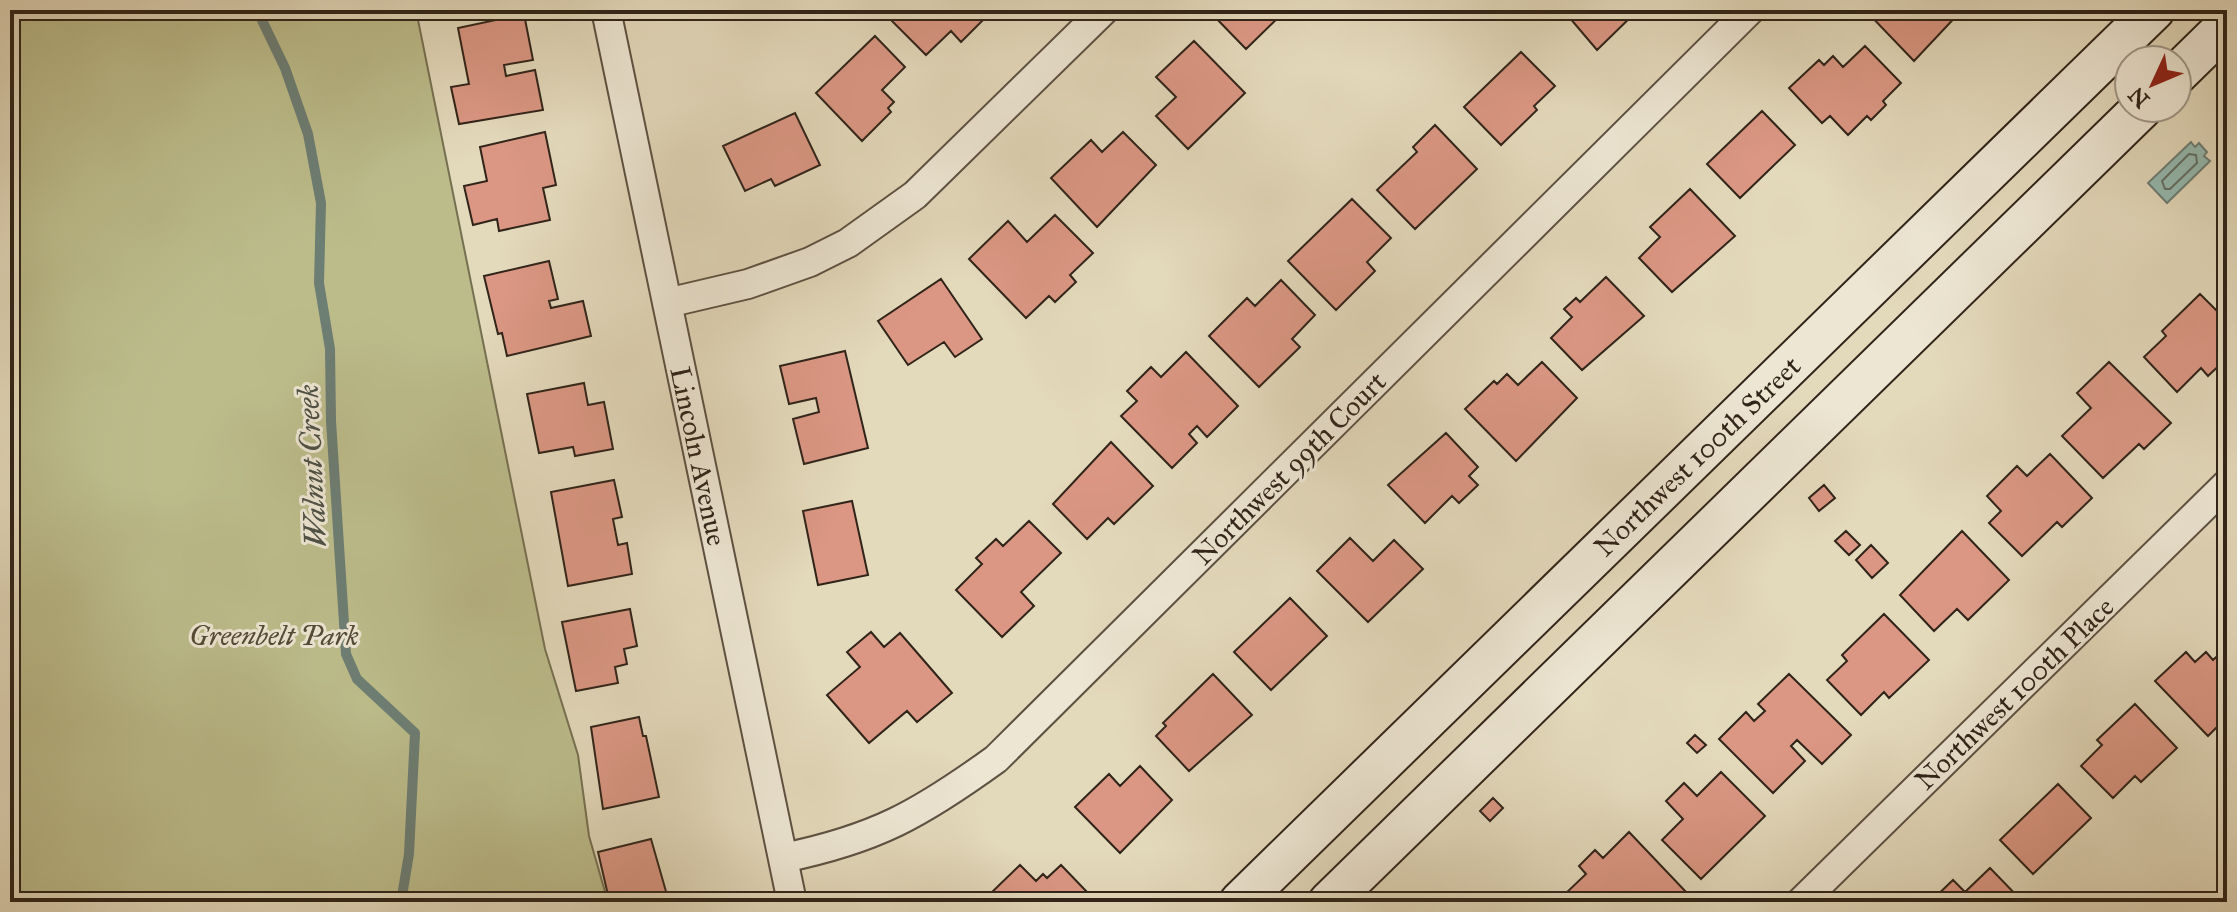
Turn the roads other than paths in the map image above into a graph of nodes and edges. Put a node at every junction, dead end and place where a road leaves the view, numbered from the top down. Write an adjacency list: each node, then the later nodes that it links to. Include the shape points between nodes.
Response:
1 (606, 10): 8 (street, Lincoln Avenue)
2 (1104, 10): 8 (street, via 915,195 848,243 748,284)
3 (1750, 10): 10 (street, Northwest 99th Court, via 996,759 928,808 872,835)
4 (2154, 10): 12 (main road, Northwest 100th Street)
5 (2227, 25): 6 (main road)
6 (2193, 58)
7 (2126, 124): 13 (main road)
8 (667, 303): 10 (street, Lincoln Avenue)
9 (2227, 484): 14 (street, Northwest 100th Place)
10 (783, 858): 11 (street, Lincoln Avenue)
11 (792, 902)
12 (1240, 902)
13 (1329, 902)
14 (1801, 902)

